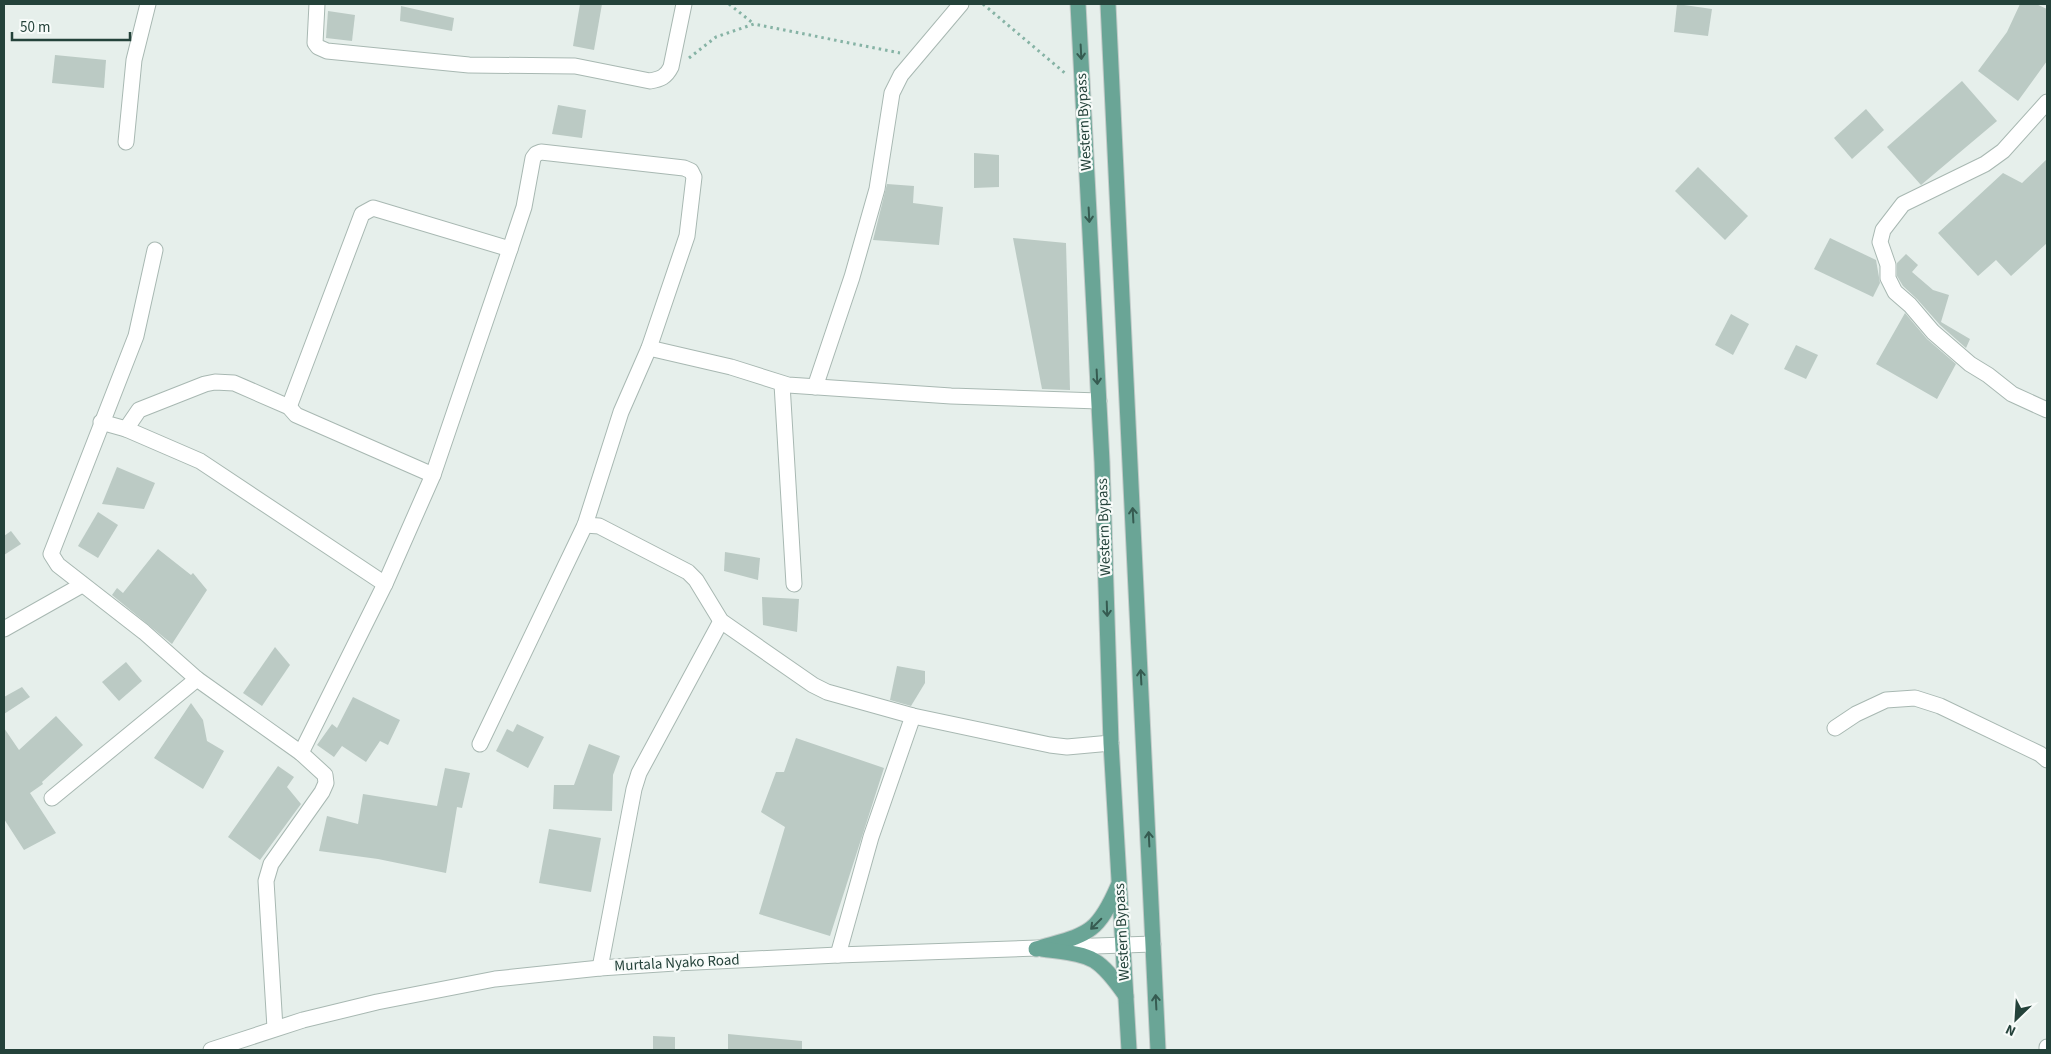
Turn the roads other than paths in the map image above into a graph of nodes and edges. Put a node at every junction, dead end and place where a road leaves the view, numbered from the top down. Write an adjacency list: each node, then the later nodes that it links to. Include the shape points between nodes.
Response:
1 (148, 4): 8 (street, via 134,60)
2 (317, 4): 3 (street, via 315,43 327,51 469,65 575,66 650,81 660,80 671,67)
3 (684, 4)
4 (961, 4): 13 (street, via 901,75 892,92 877,189)
5 (1078, 4): 14 (main road, Western Bypass, one-way to 14)
6 (1108, 4): 35 (main road, Western Bypass, one-way to 6)
7 (2047, 102): 16 (street, via 2003,151 1986,164 1903,204 1883,230 1880,242 1888,266 1888,278 1895,292 1933,332 2012,394)
8 (126, 142)
9 (510, 249): 11 (street, via 536,154 541,152 691,171 694,177 687,236); 15 (street, via 373,208 362,214); 19 (street)
10 (155, 250): 17 (street, via 136,336)
11 (649, 348): 12 (street, via 731,367); 20 (street, via 620,412)
12 (782, 384): 13 (street); 22 (street)
13 (815, 387): 14 (street)
14 (1099, 401): 29 (main road, Western Bypass, one-way to 29)
15 (289, 407): 18 (street, via 234,383 215,382 139,410); 19 (street, via 296,415)
16 (2047, 410)
17 (102, 422): 18 (street); 23 (street, via 51,554 58,565)
18 (126, 429): 21 (street, via 200,461)
19 (433, 475): 21 (street)
20 (586, 525): 24 (street, via 600,526 688,572); 30 (street)
21 (385, 584): 31 (street)
22 (794, 584)
23 (82, 586): 25 (street); 26 (street, via 144,632)
24 (721, 621): 27 (street, via 820,689); 39 (street, via 639,774)
25 (4, 629)
26 (197, 679): 31 (street); 33 (street)
27 (913, 716): 29 (street, via 1055,746); 38 (street, via 871,837)
28 (1835, 728): 32 (street, via 1886,700 1915,698 1940,706)
29 (1111, 743): 34 (main road, Western Bypass)
30 (480, 744)
31 (301, 753): 41 (street, via 325,776 326,783 267,873)
32 (2047, 760)
33 (52, 798)
34 (1120, 882): 36 (main road, Western Bypass); 37 (main road, one-way to 37, via 1104,916 1088,932)
35 (1154, 944): 36 (street, Murtala Nyako Road); 44 (main road, Western Bypass, one-way to 35)
36 (1124, 946): 37 (street, Murtala Nyako Road); 40 (main road, Western Bypass)
37 (1036, 948): 38 (street, Murtala Nyako Road); 40 (main road, via 1089,957 1108,971)
38 (838, 954): 39 (street, Murtala Nyako Road)
39 (600, 968): 41 (street, Murtala Nyako Road, via 495,979 377,1002)
40 (1126, 996): 43 (main road, Western Bypass)
41 (275, 1028): 42 (street, Murtala Nyako Road)
42 (211, 1050)
43 (1129, 1050)
44 (1158, 1050)

